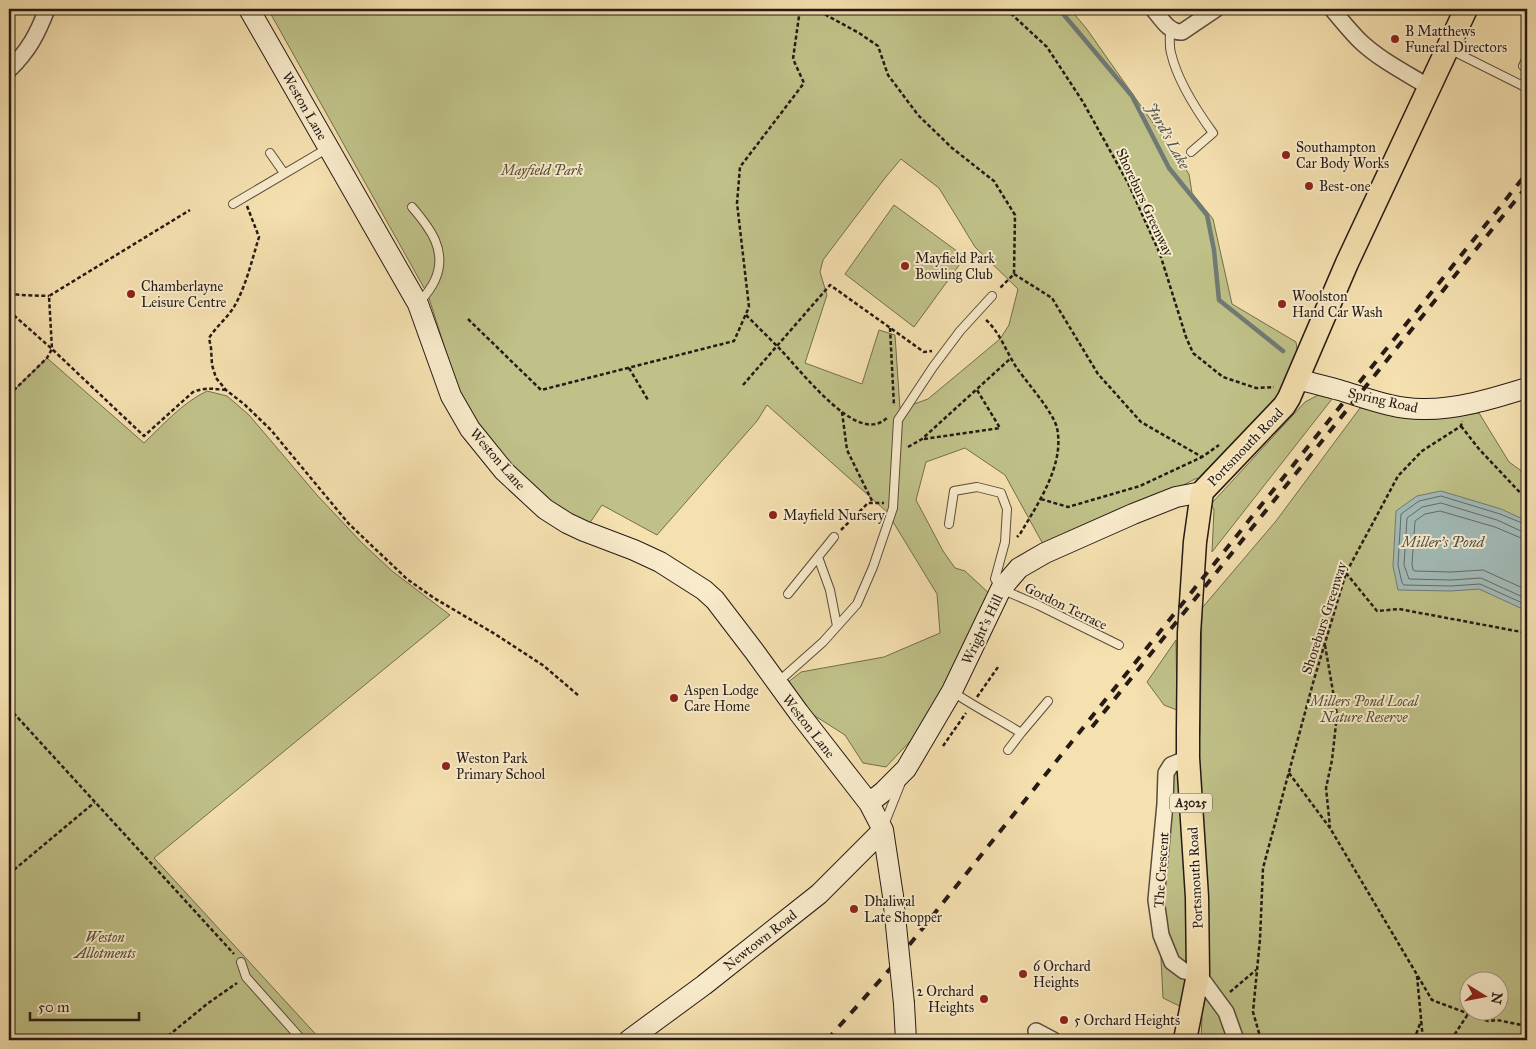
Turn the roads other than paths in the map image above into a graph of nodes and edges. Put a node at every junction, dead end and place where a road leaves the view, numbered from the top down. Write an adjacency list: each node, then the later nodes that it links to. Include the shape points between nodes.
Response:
1 (47, 9): 11 (street, via 39,30)
2 (249, 9): 14 (street, Weston Lane)
3 (1153, 9): 7 (street)
4 (1216, 9): 7 (street, via 1182,32)
5 (1332, 9): 12 (street, via 1362,43)
6 (1466, 9): 8 (main road, Portsmouth Road)
7 (1170, 30): 15 (lane, via 1170,51 1176,70 1213,133)
8 (1447, 48): 12 (main road, Portsmouth Road); 13 (lane)
9 (1527, 57): 10 (lane)
10 (1523, 66)
11 (9, 70)
12 (1429, 87): 22 (main road, Portsmouth Road, via 1347,263)
13 (1527, 88)
14 (329, 147): 17 (lane); 21 (street, Weston Lane)
15 (1191, 152)
16 (270, 153): 17 (lane)
17 (284, 173): 18 (lane)
18 (233, 204)
19 (412, 207): 21 (lane, via 435,237 438,254 436,278)
20 (992, 296): 30 (lane, via 960,331 898,420 893,508 857,604)
21 (418, 304): 32 (street, Weston Lane, via 451,396 470,428 509,476 545,509 567,523 660,562 704,590 726,613)
22 (1294, 388): 23 (street, Spring Road, via 1423,410 1464,405); 24 (main road, Portsmouth Road, via 1284,406)
23 (1527, 388)
24 (1202, 492): 28 (street, Wright's Hill, via 1176,497 1045,553 1019,568); 37 (main road, Portsmouth Road / A3025, via 1189,633)
25 (949, 524): 28 (lane, via 954,491 977,487 1001,493 1007,508 1005,546 995,579)
26 (834, 537): 27 (lane)
27 (818, 557): 29 (lane); 30 (lane, via 830,590)
28 (1001, 589): 31 (lane, Gordon Terrace); 33 (street, Wright's Hill)
29 (788, 594)
30 (837, 626): 32 (lane)
31 (1119, 646)
32 (777, 683): 39 (street, Weston Lane)
33 (952, 692): 35 (lane); 38 (street, Wright's Hill)
34 (1048, 701): 35 (lane)
35 (1021, 734): 36 (lane)
36 (1008, 750)
37 (1188, 758): 42 (main road, Portsmouth Road / A3025, via 1197,897); 42 (street, The Crescent, via 1172,766 1166,774 1156,900 1161,935 1172,962 1184,971)
38 (906, 769): 39 (street, Wright's Hill); 40 (lane)
39 (869, 803): 40 (street, Weston Lane)
40 (883, 830): 45 (street, Newtown Road, via 819,894); 46 (street, Weston Lane, bridge, via 893,896)
41 (241, 962): 44 (lane, via 246,977)
42 (1198, 974): 48 (main road, Portsmouth Road / A3025); 49 (street, via 1226,1012)
43 (1036, 1031): 47 (street)
44 (302, 1040)
45 (629, 1040)
46 (906, 1040)
47 (1053, 1040)
48 (1185, 1040)
49 (1236, 1040)

